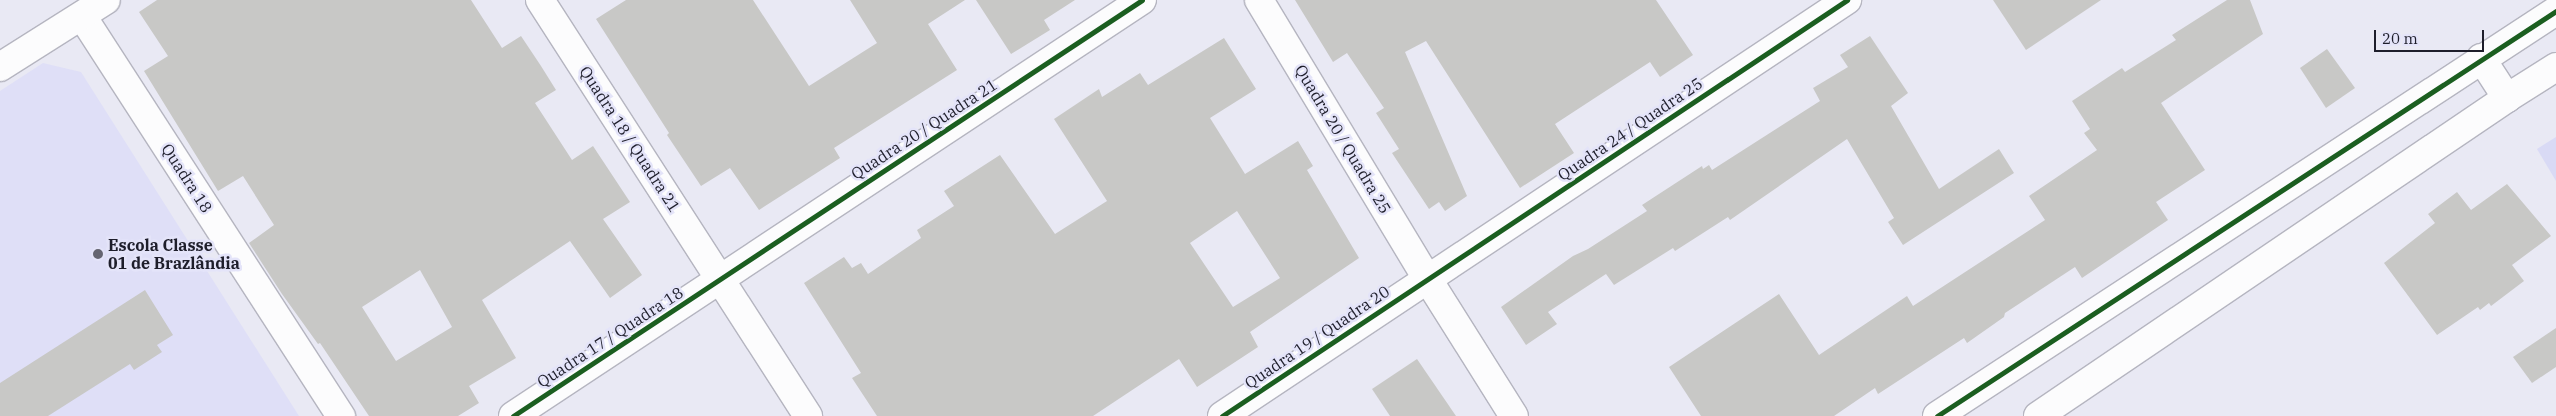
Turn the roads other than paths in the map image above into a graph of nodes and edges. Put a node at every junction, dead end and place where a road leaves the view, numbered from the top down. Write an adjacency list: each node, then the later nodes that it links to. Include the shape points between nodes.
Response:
1 (106, 0): 7 (street)
2 (540, 0): 13 (street, Quadra 18 / Quadra 21)
3 (1142, 0): 13 (street, Quadra 20 / Quadra 21)
4 (1259, 0): 12 (street, Quadra 20 / Quadra 25)
5 (1847, 0): 12 (street, Quadra 24 / Quadra 25)
6 (2556, 11): 8 (street)
7 (82, 16): 9 (street); 14 (street, Quadra 18)
8 (2482, 58): 11 (street); 19 (street)
9 (0, 67)
10 (2556, 67): 11 (street)
11 (2507, 98): 20 (street)
12 (1427, 278): 17 (street, Quadra 19 / Quadra 20); 18 (street, Quadra 20 / Quadra 25)
13 (720, 279): 15 (street, Quadra 17 / Quadra 18); 16 (street, Quadra 18 / Quadra 21)
14 (341, 416)
15 (513, 416)
16 (808, 416)
17 (1222, 416)
18 (1514, 416)
19 (1937, 416)
20 (2038, 416)

